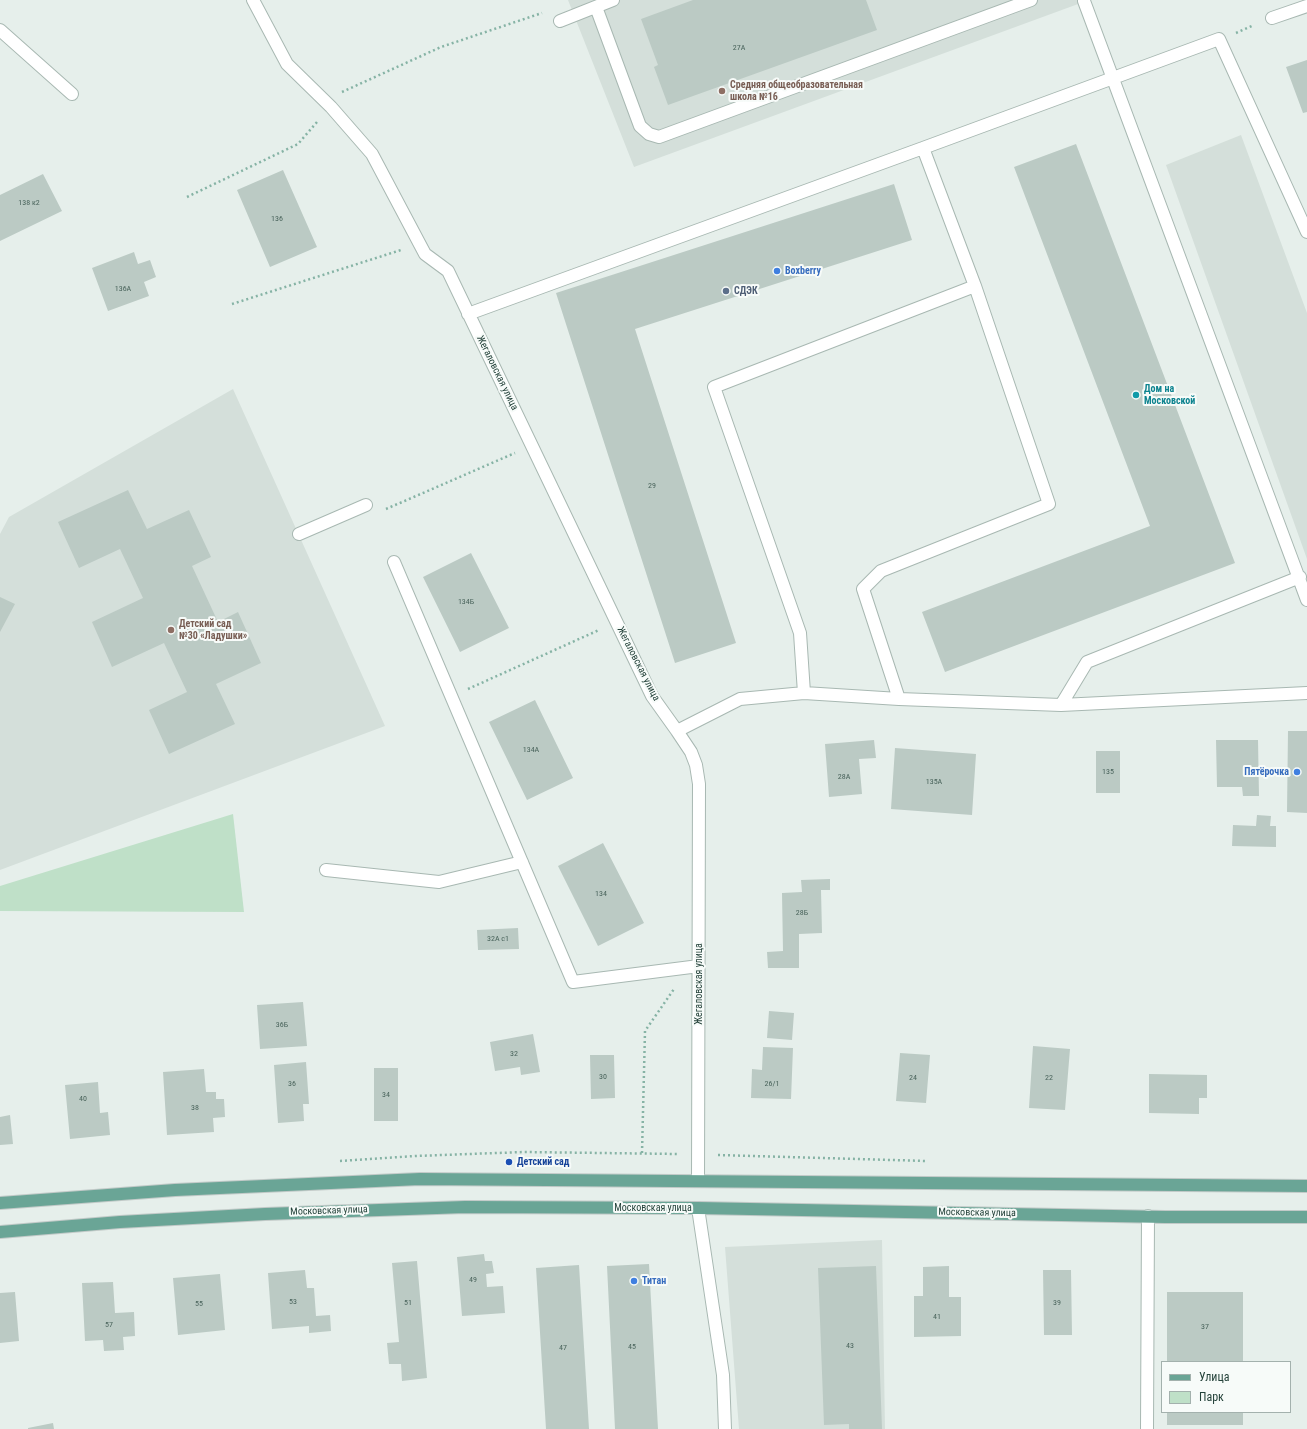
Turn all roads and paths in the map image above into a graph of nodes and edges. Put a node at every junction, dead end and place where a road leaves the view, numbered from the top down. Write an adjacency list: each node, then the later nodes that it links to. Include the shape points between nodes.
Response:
1 (253, 0): 14 (street, via 287,64)
2 (613, 0): 6 (street)
3 (1031, 0): 6 (street, via 659,137 648,134 640,126)
4 (1084, 2): 12 (street)
5 (1307, 6): 8 (street)
6 (596, 7): 9 (street)
7 (549, 11): 14 (path, via 441,47 342,91)
8 (1272, 18): 11 (path)
9 (560, 20)
10 (0, 30): 13 (street)
11 (1219, 40): 12 (street); 17 (street)
12 (1113, 78): 15 (street); 27 (street)
13 (72, 94)
14 (330, 106): 16 (path, via 298,144); 18 (street, via 372,154)
15 (923, 148): 19 (street); 21 (street)
16 (188, 197)
17 (1307, 232)
18 (425, 254): 20 (path, via 412,247); 21 (street, Жегаловская улица, via 448,271)
19 (975, 286): 30 (street, via 714,387 800,634); 33 (street, via 1049,504 881,570 863,589)
20 (232, 304)
21 (468, 314): 35 (street, Жегаловская улица, via 652,696)
22 (516, 452): 24 (path)
23 (366, 505): 25 (street)
24 (381, 511)
25 (299, 534)
26 (394, 562): 32 (street)
27 (1300, 578): 28 (street); 34 (street, via 1087,662)
28 (1307, 600)
29 (599, 630): 32 (path)
30 (804, 693): 33 (street); 35 (street, via 740,699)
31 (1307, 693): 34 (street)
32 (451, 696): 36 (street)
33 (899, 699): 34 (street)
34 (1061, 705)
35 (678, 731): 38 (street, Жегаловская улица, via 696,765 699,784)
36 (522, 862): 37 (street, via 439,882); 38 (street, via 573,982)
37 (326, 870)
38 (694, 966): 39 (path, via 645,1032); 40 (street, Жегаловская улица)
39 (642, 1153)
40 (698, 1181): 41 (main road); 42 (main road, via 420,1179 175,1190)
41 (1307, 1186)
42 (0, 1203)
43 (698, 1208): 44 (main road, Московская улица); 46 (main road, Московская улица, via 382,1209 120,1222); 47 (street, via 724,1375)
44 (1148, 1216): 45 (main road, Московская улица); 48 (street)
45 (1307, 1217)
46 (0, 1232)
47 (725, 1429)
48 (1147, 1429)

